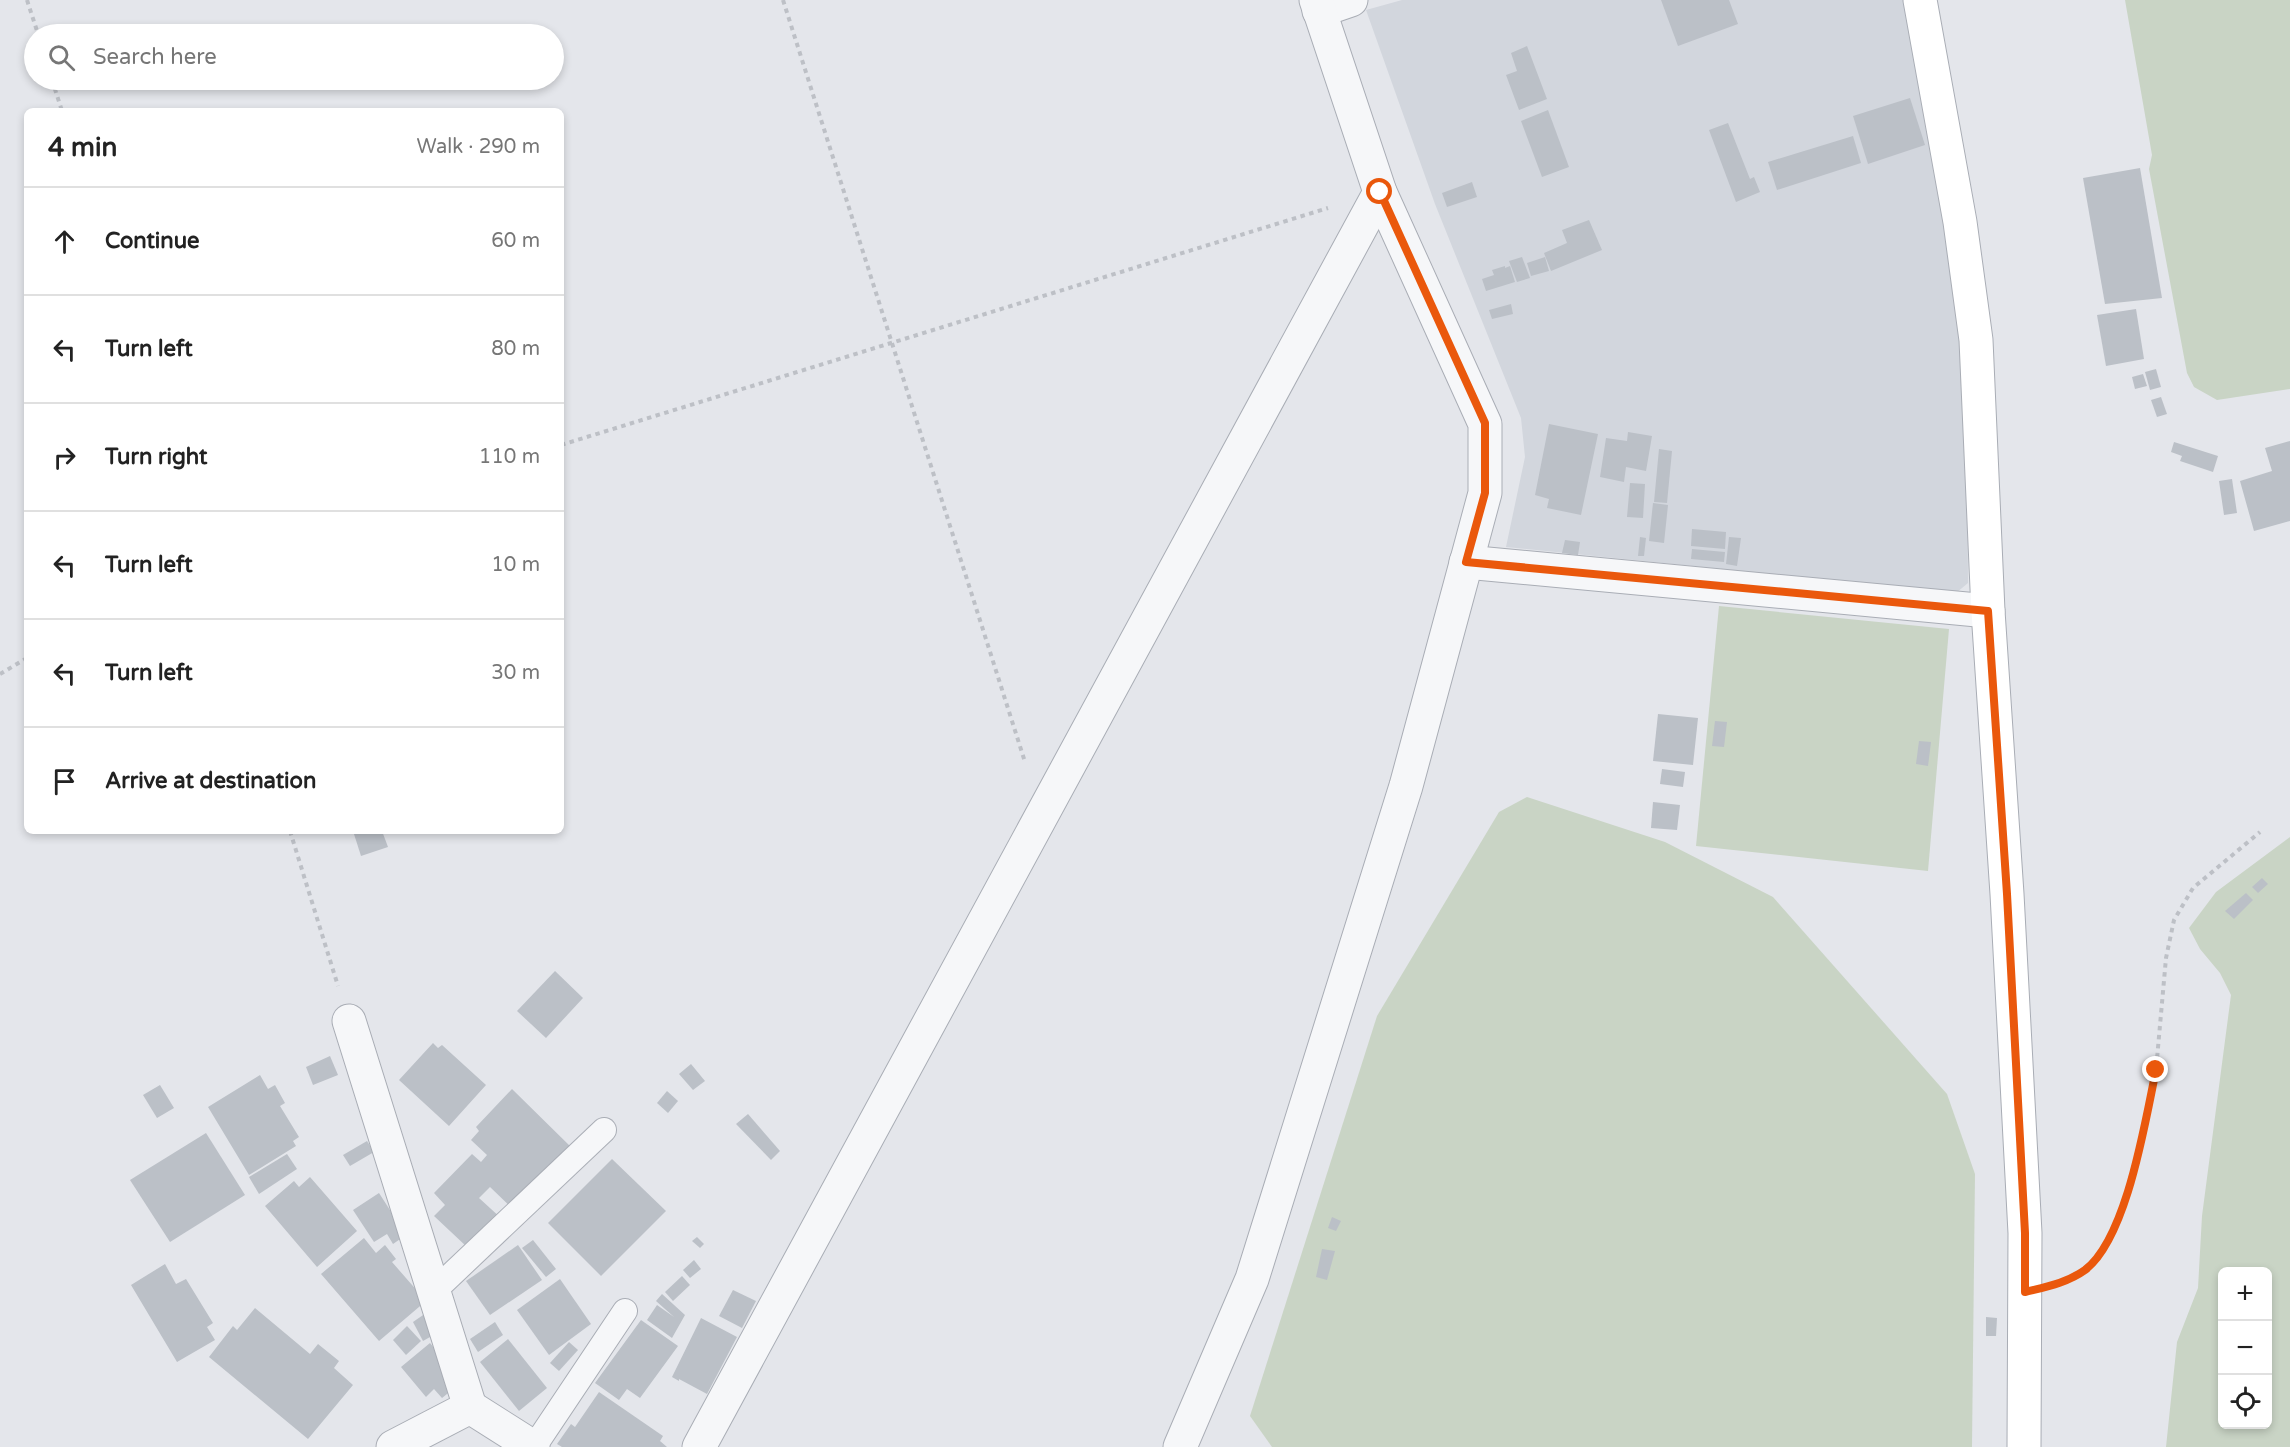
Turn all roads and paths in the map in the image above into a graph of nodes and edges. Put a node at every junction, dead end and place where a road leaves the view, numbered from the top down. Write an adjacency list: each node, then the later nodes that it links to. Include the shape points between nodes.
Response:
1 (27, 0): 6 (path)
2 (783, 0): 10 (path)
3 (1351, 0): 5 (street)
4 (1920, 0): 13 (street, via 1960,222 1976,340)
5 (1318, 5): 9 (street)
6 (35, 24)
7 (55, 90): 8 (path)
8 (61, 108)
9 (1380, 192): 10 (path); 12 (street, via 1485,423 1485,493); 16 (street)
10 (892, 343): 11 (path); 16 (path)
11 (564, 444)
12 (1466, 562): 13 (street); 28 (street, via 1406,786 1255,1268)
13 (1988, 611): 22 (street, via 2007,894)
14 (24, 660): 15 (path)
15 (0, 674)
16 (1042, 814): 27 (street)
17 (2260, 832): 22 (path, via 2193,888 2174,920 2166,958 2156,1070 2118,1223 2104,1249 2085,1270 2061,1283)
18 (291, 834): 19 (path)
19 (349, 1021): 21 (street)
20 (604, 1130): 21 (lane)
21 (434, 1292): 24 (street)
22 (2025, 1292): 29 (street)
23 (625, 1311): 26 (lane)
24 (470, 1407): 25 (street); 26 (street)
25 (393, 1447)
26 (533, 1447)
27 (699, 1447)
28 (1180, 1447)
29 (2024, 1447)

